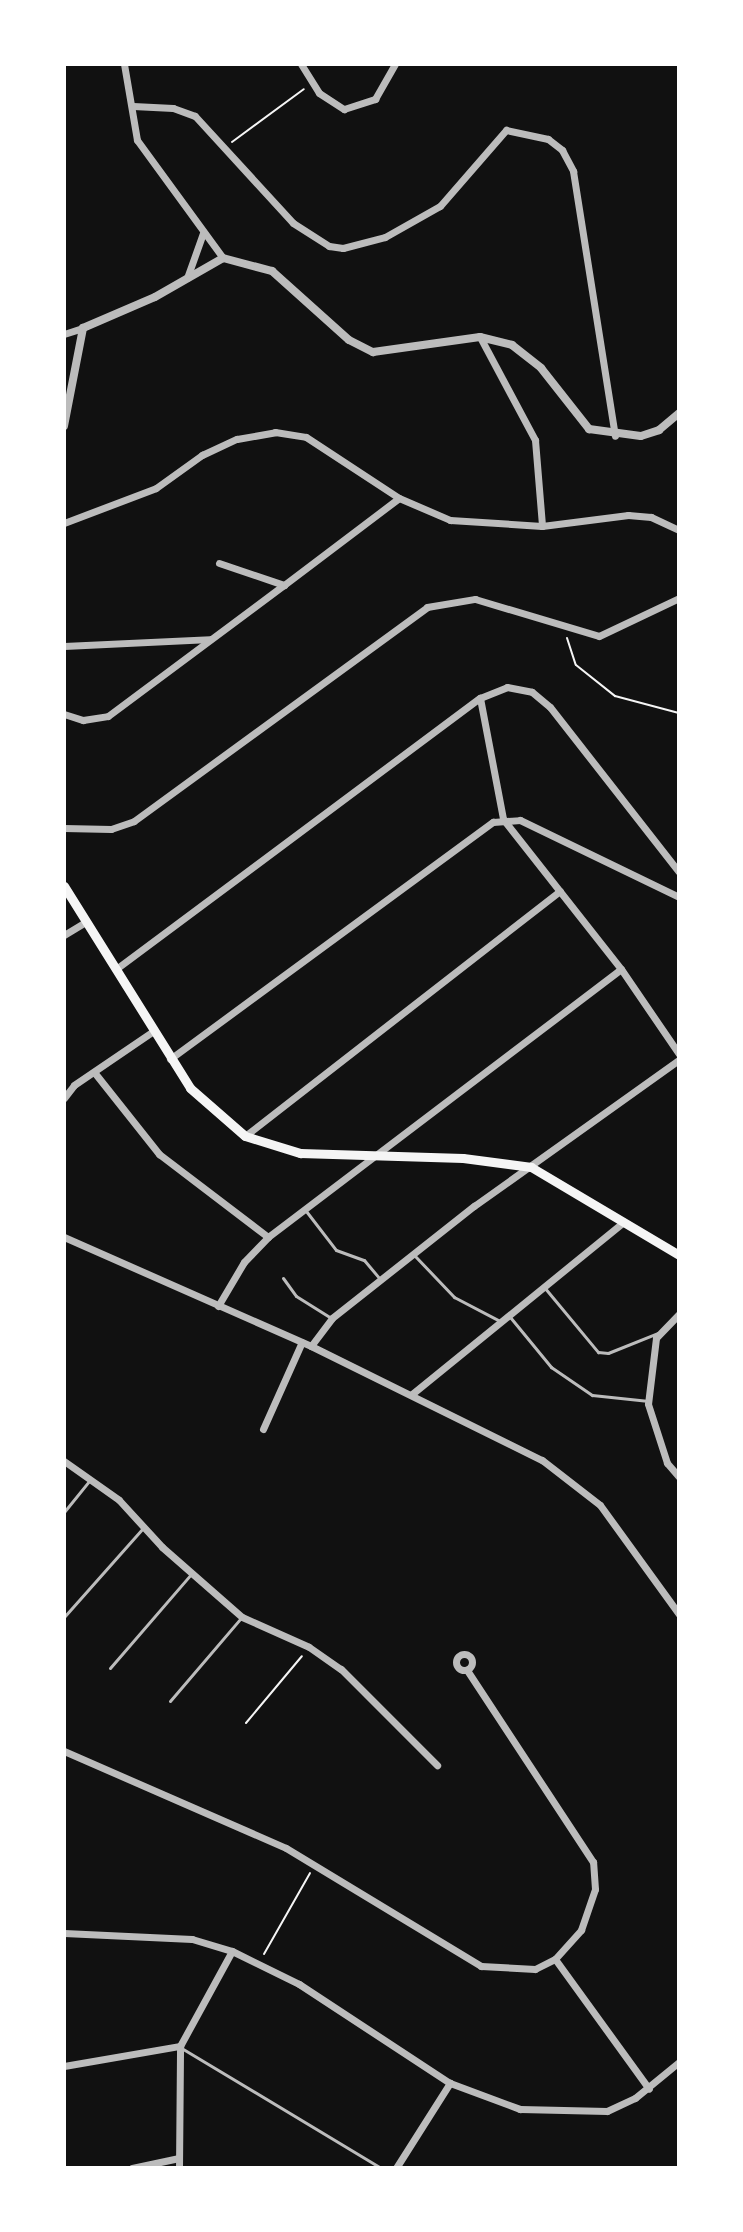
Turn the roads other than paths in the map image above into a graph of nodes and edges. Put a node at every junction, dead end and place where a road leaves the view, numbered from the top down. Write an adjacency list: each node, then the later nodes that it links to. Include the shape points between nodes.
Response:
1 (124, 64): 4 (street)
2 (301, 64): 3 (street, via 312,84 335,106 359,107 381,93)
3 (395, 64)
4 (133, 106): 5 (street, via 137,140); 14 (street, via 186,111 293,223 329,246 343,248 385,237 440,206 506,130 548,139 573,171)
5 (203, 233): 6 (street); 7 (street)
6 (223, 258): 7 (street); 10 (street, via 272,271 349,340 373,352)
7 (187, 278): 8 (street)
8 (83, 328): 9 (street); 11 (street)
9 (68, 333): 11 (street)
10 (480, 337): 14 (street, via 523,352 583,425); 17 (street, via 535,440)
11 (80, 343): 13 (street)
12 (679, 413): 14 (street, via 659,430)
13 (64, 426)
14 (615, 436)
15 (399, 498): 16 (street, via 306,437 275,432 237,439 141,495); 17 (street, via 450,520); 20 (street)
16 (64, 523)
17 (542, 526): 18 (street, via 628,515 651,517)
18 (679, 530)
19 (219, 563): 20 (street)
20 (284, 585): 22 (street)
21 (679, 598): 27 (street, via 613,632 588,635 475,599 427,607 134,821 111,829)
22 (212, 639): 23 (street); 25 (street, via 108,716 83,720)
23 (64, 646)
24 (480, 698): 26 (street); 28 (street, via 492,690 519,687 550,707); 34 (street)
25 (64, 714)
26 (503, 819): 30 (street); 31 (street, via 555,835); 38 (street, via 485,826)
27 (66, 826)
28 (679, 872)
29 (64, 886): 32 (main road)
30 (560, 891): 35 (street); 42 (street)
31 (679, 897)
32 (86, 922): 33 (street); 34 (main road)
33 (64, 935)
34 (116, 969): 36 (main road)
35 (621, 969): 37 (street); 43 (street)
36 (152, 1032): 38 (main road); 40 (street)
37 (679, 1054)
38 (170, 1059): 42 (main road, via 211,1111)
39 (679, 1060): 44 (street)
40 (94, 1072): 41 (street); 48 (street, via 159,1154)
41 (64, 1098)
42 (245, 1136): 43 (main road, via 276,1149)
43 (375, 1159): 44 (main road, via 463,1158); 45 (street)
44 (531, 1167): 46 (main road); 49 (street)
45 (305, 1210): 48 (street); 52 (lane, via 336,1250 364,1260)
46 (624, 1222): 50 (main road); 53 (street)
47 (64, 1237): 54 (street)
48 (268, 1237): 54 (street, via 244,1262)
49 (414, 1254): 52 (street); 58 (lane, via 454,1297)
50 (679, 1255)
51 (283, 1278): 57 (lane, via 296,1296)
52 (380, 1279): 57 (street)
53 (544, 1287): 55 (street); 59 (lane, via 598,1352 608,1353)
54 (218, 1306): 60 (street)
55 (508, 1314): 58 (street); 63 (lane, via 551,1367 592,1395)
56 (679, 1314): 59 (street)
57 (332, 1318): 61 (street)
58 (500, 1321): 62 (street)
59 (659, 1332): 63 (street)
60 (302, 1342): 61 (street); 64 (street)
61 (311, 1346): 62 (street)
62 (412, 1394): 71 (street, via 577,1484 606,1512)
63 (649, 1401): 66 (street, via 659,1443)
64 (263, 1429)
65 (64, 1461): 67 (street)
66 (679, 1477)
67 (92, 1478): 68 (lane); 69 (street)
68 (64, 1512)
69 (145, 1527): 70 (street); 72 (lane)
70 (191, 1573): 73 (street); 74 (lane)
71 (679, 1614)
72 (64, 1617)
73 (242, 1617): 76 (lane); 78 (street, via 309,1647 367,1692)
74 (110, 1668)
75 (467, 1670): 81 (street, via 591,1854 591,1908 581,1930)
76 (170, 1701)
77 (64, 1751): 81 (street, via 259,1834 481,1966 524,1971)
78 (437, 1765)
79 (64, 1933): 80 (street, via 192,1939)
80 (232, 1951): 82 (street); 85 (street)
81 (555, 1959): 86 (street)
82 (180, 2046): 84 (street); 87 (street); 90 (lane)
83 (679, 2062): 86 (street)
84 (64, 2066)
85 (450, 2083): 86 (street, via 520,2109 575,2114 607,2111); 91 (street)
86 (649, 2089)
87 (179, 2158): 88 (street); 89 (street)
88 (132, 2168)
89 (179, 2168)
90 (381, 2168)
91 (396, 2168)

